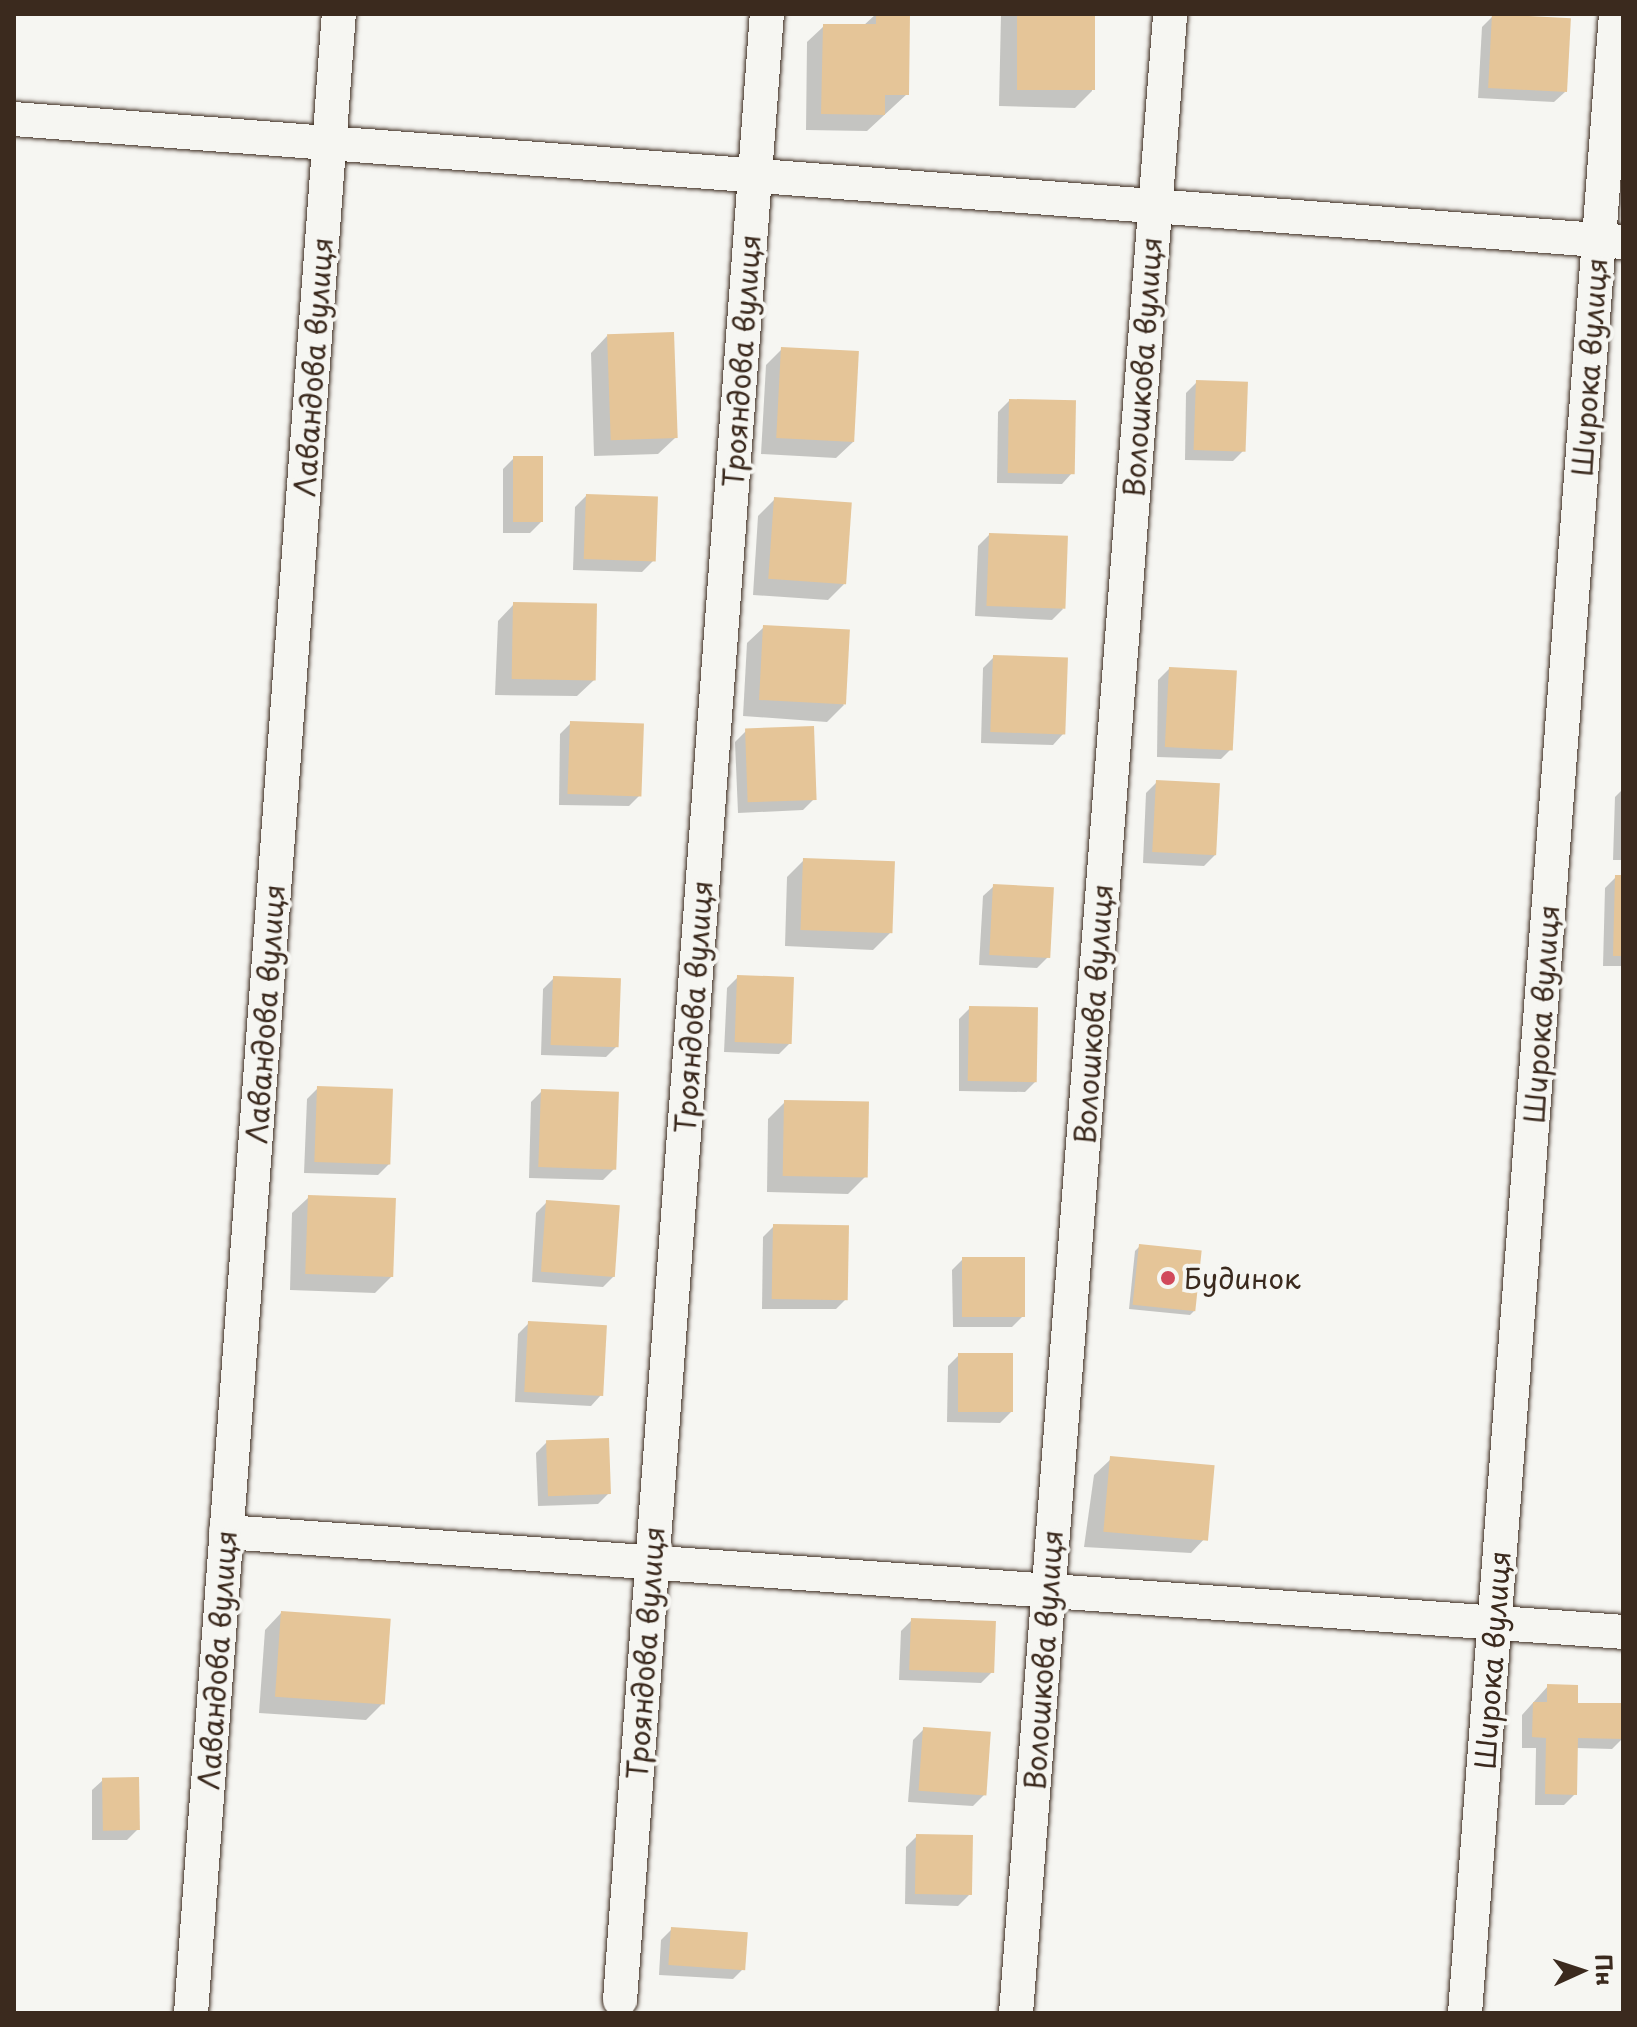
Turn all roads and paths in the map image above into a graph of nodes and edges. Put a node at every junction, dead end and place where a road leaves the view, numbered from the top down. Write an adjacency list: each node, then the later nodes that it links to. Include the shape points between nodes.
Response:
1 (339, 14): 6 (street, Лавандова вулиця)
2 (767, 14): 7 (street, Трояндова вулиця)
3 (1170, 14): 8 (street, Волошкова вулиця)
4 (1616, 14): 9 (street, Широка вулиця)
5 (14, 119): 6 (street)
6 (329, 142): 7 (street); 10 (street, Лавандова вулиця)
7 (755, 173): 8 (street); 11 (street, Трояндова вулиця)
8 (1155, 203): 9 (street); 12 (street, Волошкова вулиця)
9 (1611, 241): 13 (street, Широка вулиця)
10 (226, 1532): 11 (street); 16 (street, Лавандова вулиця)
11 (651, 1561): 12 (street); 15 (street, Трояндова вулиця)
12 (1049, 1588): 13 (street); 17 (street, Волошкова вулиця)
13 (1495, 1621): 14 (street); 18 (street, Широка вулиця)
14 (1623, 1632)
15 (620, 2000)
16 (191, 2013)
17 (1016, 2013)
18 (1465, 2013)

